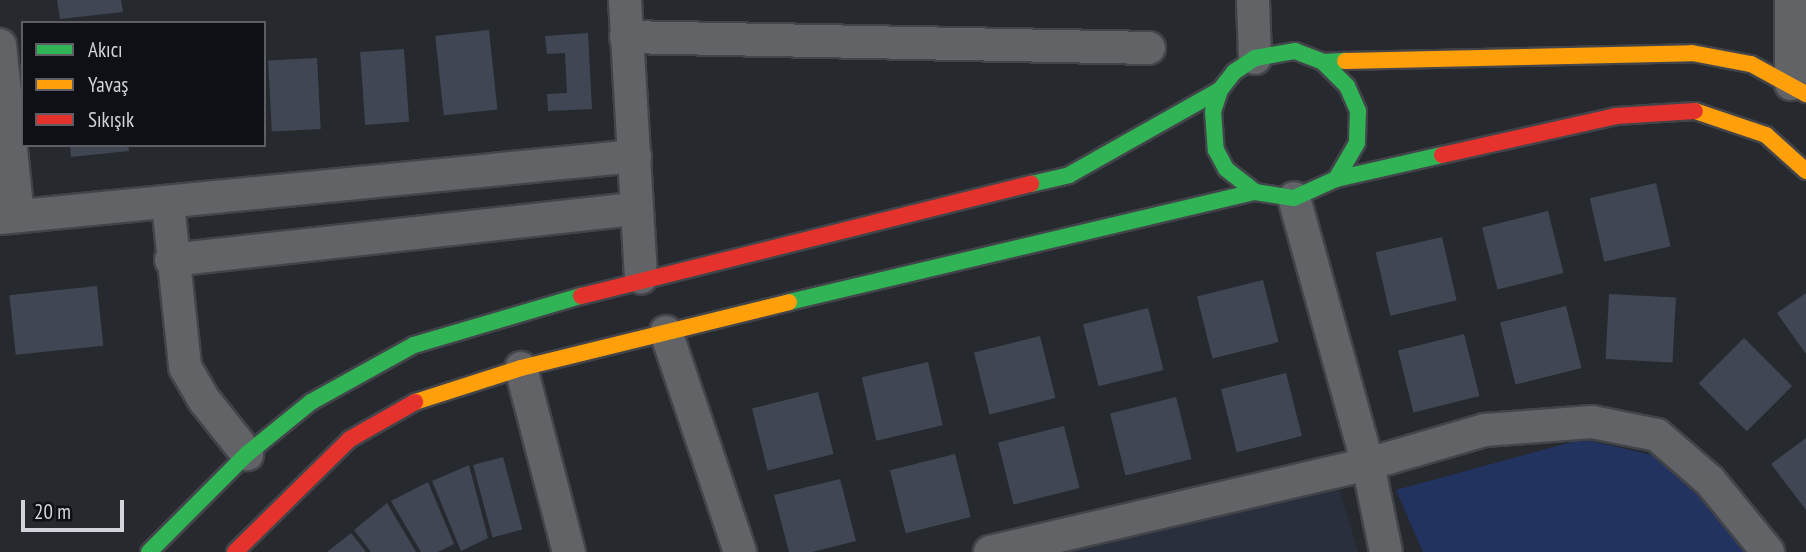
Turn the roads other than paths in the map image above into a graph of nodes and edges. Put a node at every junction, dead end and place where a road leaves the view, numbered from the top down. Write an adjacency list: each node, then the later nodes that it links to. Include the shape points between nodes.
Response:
1 (625, 0): 4 (street)
2 (1253, 0): 7 (street)
3 (1791, 0): 9 (street)
4 (626, 37): 6 (street); 11 (street)
5 (0, 45): 18 (street)
6 (1149, 48)
7 (1255, 58): 8 (main road, via 1295,51); 10 (main road, via 1234,72)
8 (1323, 62): 9 (main road, via 1692,52 1751,64); 13 (main road, via 1355,98 1359,126 1357,143)
9 (1799, 89)
10 (1220, 90): 14 (main road, via 1213,110 1216,150 1227,169); 20 (main road, via 1069,175)
11 (635, 156): 16 (street); 17 (street)
12 (1806, 171): 13 (main road, via 1766,135 1698,111 1669,110 1616,116)
13 (1336, 179): 15 (main road)
14 (1255, 192): 15 (main road); 21 (main road, via 1037,240)
15 (1294, 198): 24 (street)
16 (168, 204): 18 (street); 19 (street)
17 (635, 209): 19 (street); 20 (street)
18 (9, 217)
19 (171, 260): 23 (street, via 185,367)
20 (641, 278): 23 (main road, via 414,345 311,402)
21 (666, 332): 22 (main road); 28 (street)
22 (521, 368): 26 (main road, via 407,405 351,439); 27 (street)
23 (247, 454): 25 (main road)
24 (1368, 464): 29 (street); 30 (street); 31 (street, via 1485,430 1591,422 1657,435 1710,481)
25 (149, 552)
26 (235, 552)
27 (569, 552)
28 (740, 552)
29 (990, 552)
30 (1386, 552)
31 (1768, 552)

